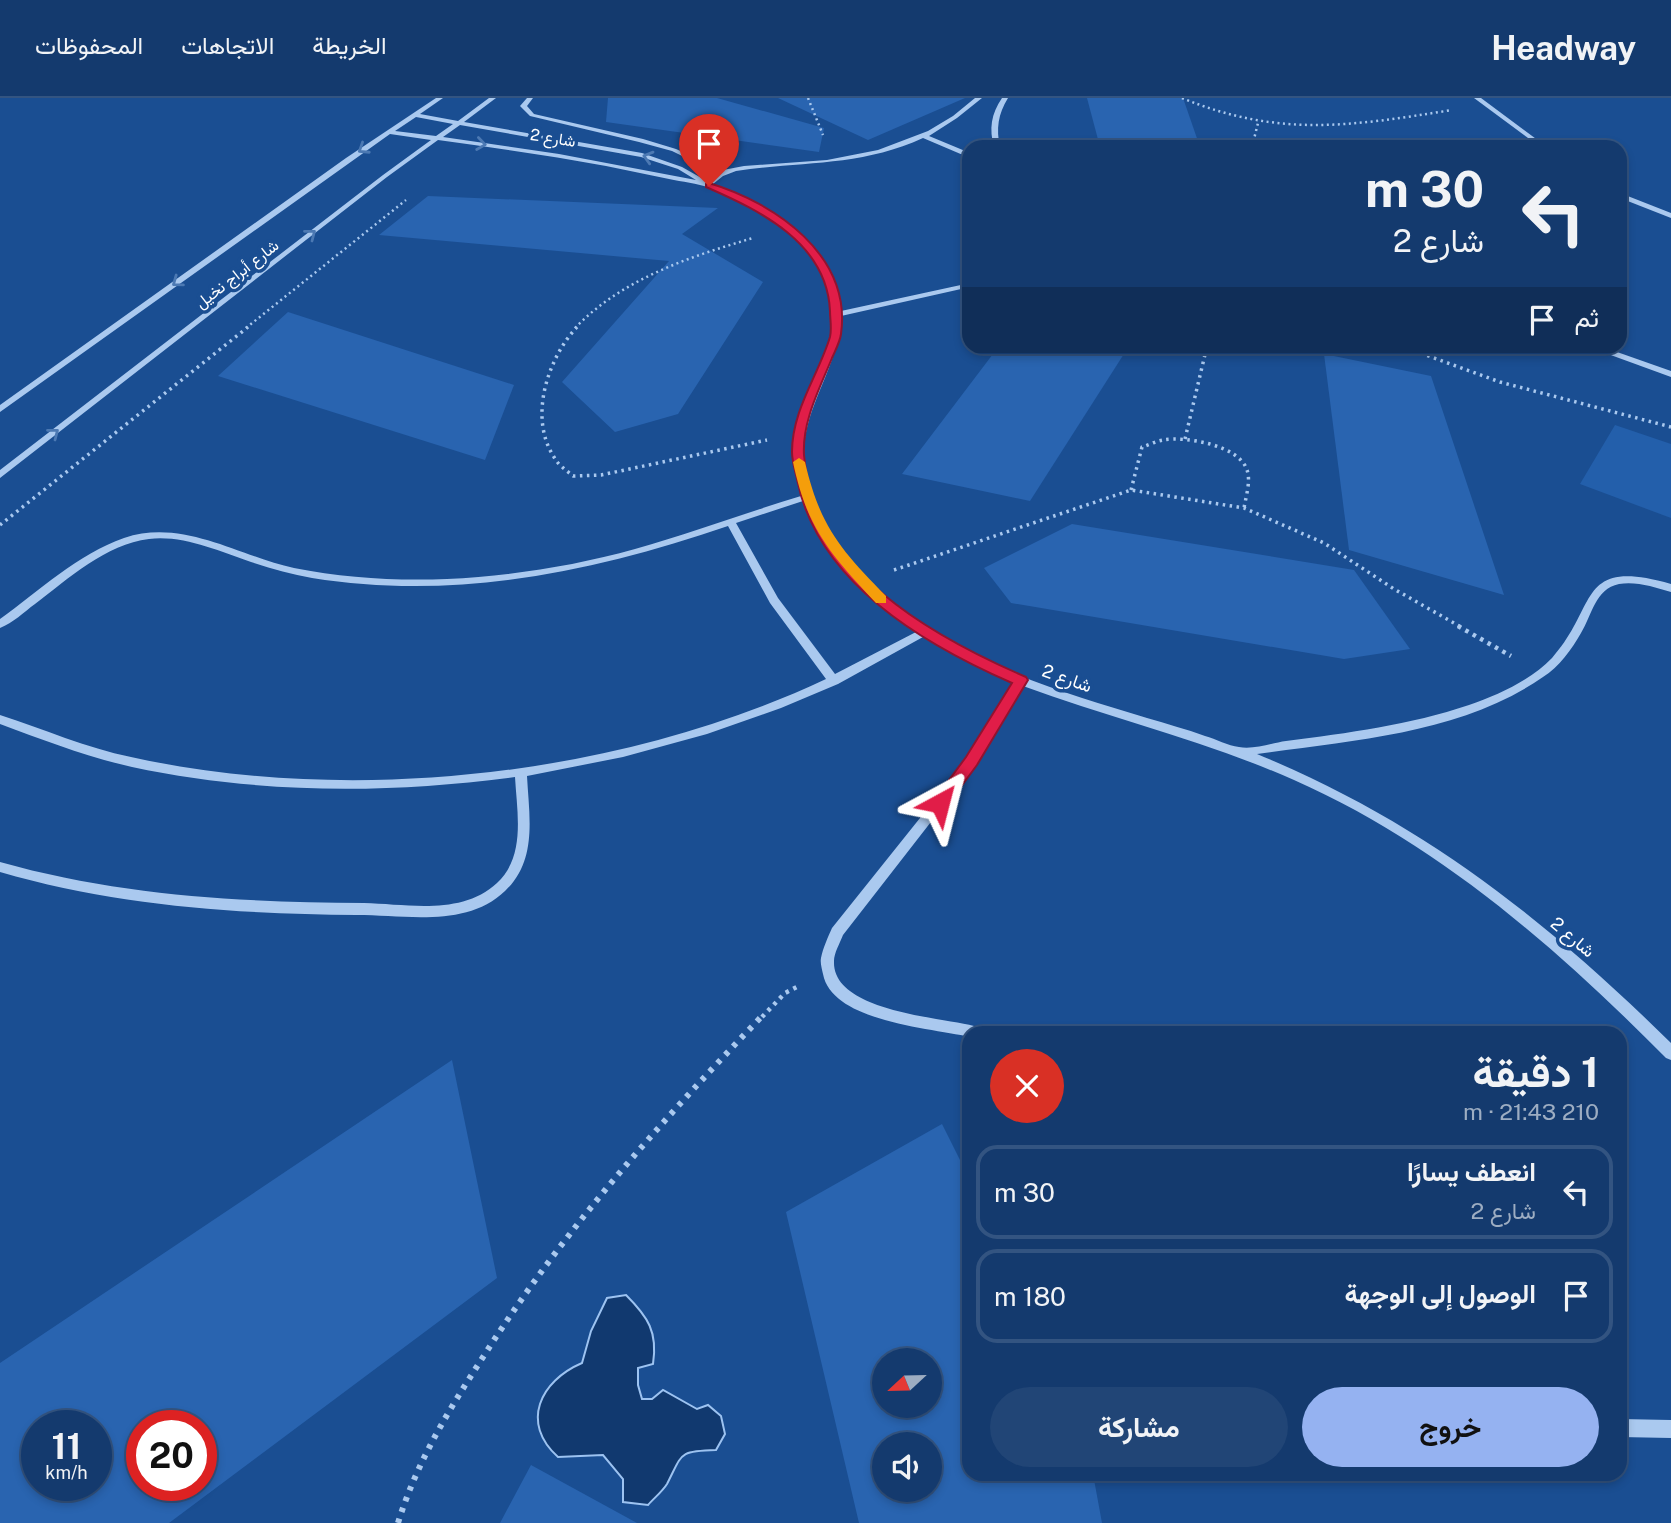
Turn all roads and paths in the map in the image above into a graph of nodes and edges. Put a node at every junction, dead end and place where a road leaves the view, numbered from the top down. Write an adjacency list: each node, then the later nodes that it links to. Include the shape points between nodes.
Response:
1 (440, 98): 10 (street, شارع أبراج نخيل)
2 (493, 98): 11 (street, شارع أبراج نخيل)
3 (530, 98): 21 (street, via 523,106 532,115 674,150)
4 (808, 98): 20 (path)
5 (979, 98): 8 (street); 14 (street)
6 (1182, 98): 12 (path, via 1218,114)
7 (1476, 98): 9 (street)
8 (1004, 100): 16 (street, via 996,115)
9 (1487, 104): 12 (path, via 1342,126); 18 (street)
10 (415, 115): 11 (street, شارع 2); 13 (street, شارع أبراج نخيل)
11 (462, 122): 15 (street, شارع أبراج نخيل); 22 (street, شارع 2, one-way to 11, via 680,167 642,155)
12 (1258, 123): 17 (path)
13 (389, 132): 15 (street, شارع 2); 33 (street, شارع أبراج نخيل, one-way to 33)
14 (924, 136): 19 (street); 20 (street, via 888,151)
15 (439, 138): 22 (street, شارع 2, one-way to 22, via 567,156); 37 (street, شارع أبراج نخيل, one-way to 15)
16 (996, 140)
17 (1254, 140)
18 (1535, 140)
19 (962, 153)
20 (833, 162): 21 (street)
21 (723, 173): 22 (street)
22 (709, 186): 26 (street, شارع 2, via 754,204)
23 (409, 197): 42 (path)
24 (1627, 198): 25 (street)
25 (1671, 216)
26 (790, 228): 28 (street, شارع 2, via 828,276); 35 (path, via 691,256 603,303 574,331 550,371 543,396 543,423 554,458 573,476 601,475)
27 (962, 287): 28 (street)
28 (836, 314): 35 (street, شارع 2, via 836,334)
29 (1206, 354): 36 (path)
30 (1420, 354): 34 (path, via 1502,382)
31 (1613, 354): 32 (street)
32 (1671, 374)
33 (0, 409)
34 (1671, 427)
35 (799, 433): 39 (street, شارع 2)
36 (1185, 439): 38 (path, via 1142,447); 40 (path, via 1238,456 1247,470)
37 (0, 475)
38 (1131, 490): 40 (path); 43 (path)
39 (807, 497): 41 (lane); 43 (street, شارع 2, via 831,544)
40 (1244, 508): 47 (path, via 1324,543)
41 (730, 521): 45 (lane, via 607,560 517,577 423,583 306,573 253,561 187,536 150,535 109,549); 49 (street, via 774,600)
42 (0, 525)
43 (861, 582): 46 (street, شارع 2)
44 (1671, 588): 47 (street, via 1633,580 1604,585 1570,641)
45 (0, 624)
46 (924, 632): 48 (street, شارع 2, via 970,659); 49 (street)
47 (1542, 674): 51 (street, via 1442,718)
48 (1020, 680): 51 (street, شارع 2); 54 (street, via 972,761 837,932 826,964)
49 (834, 681): 52 (street, via 703,731 588,761)
50 (0, 719): 52 (street, via 131,762 222,778 319,784 420,782)
51 (1241, 752): 56 (street, شارع 2, via 1322,786 1477,883 1555,944)
52 (521, 772): 53 (street, via 523,852 516,870 492,894 459,908 208,905 102,890)
53 (0, 867)
54 (831, 983): 55 (street, via 859,1007); 59 (path, via 799,986 785,993 667,1116 591,1204 514,1307 437,1428 406,1493)
55 (962, 1029)
56 (1671, 1053)
57 (1627, 1428): 58 (street)
58 (1671, 1429)
59 (398, 1523)

